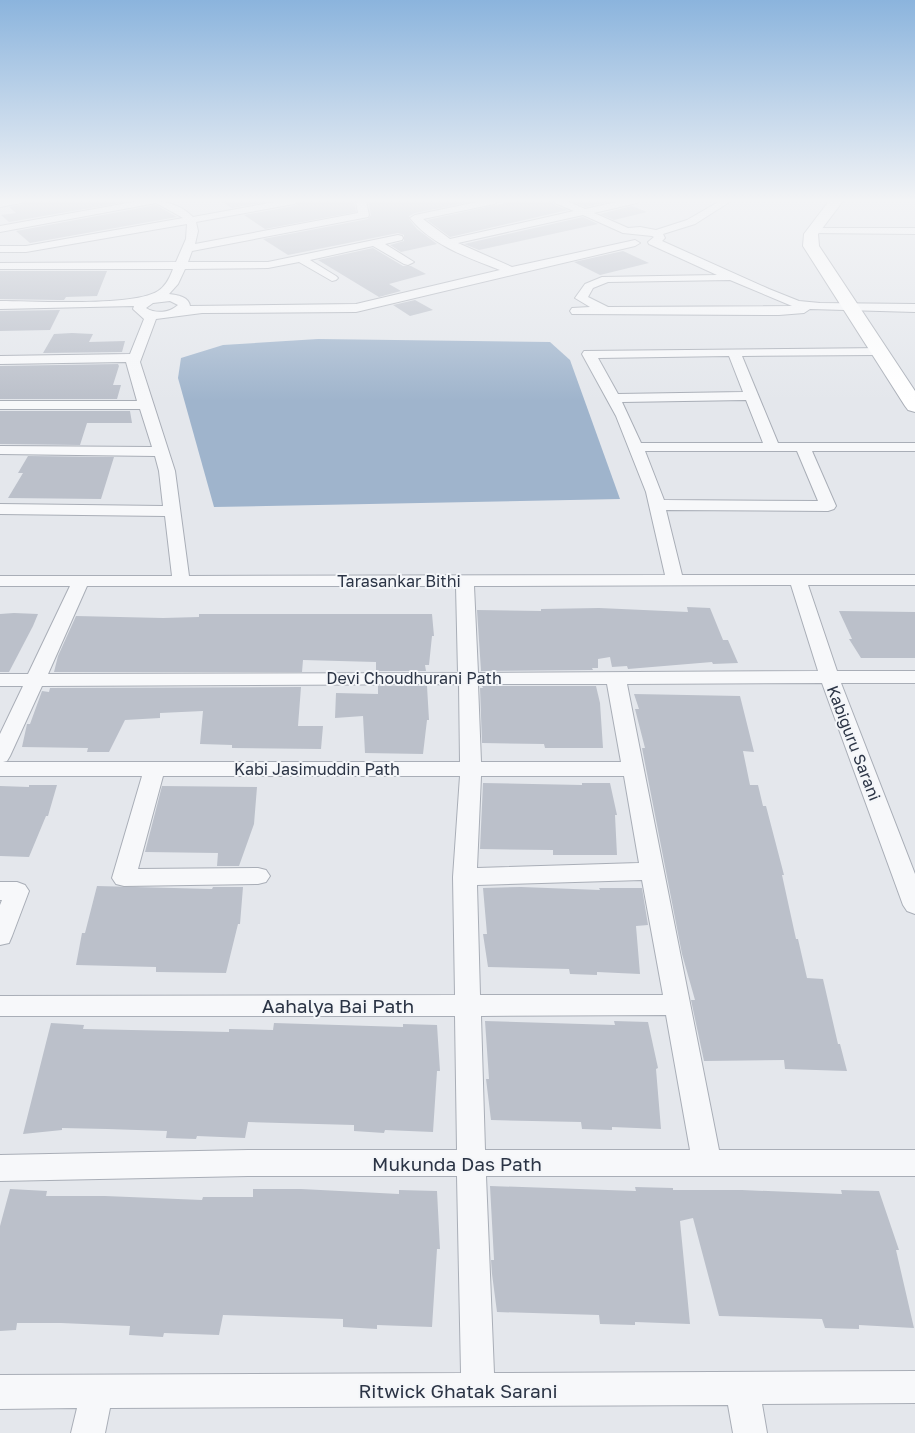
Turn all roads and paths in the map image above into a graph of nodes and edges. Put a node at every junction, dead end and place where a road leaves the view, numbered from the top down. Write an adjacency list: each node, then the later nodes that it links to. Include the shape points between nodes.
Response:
1 (180, 268): 10 (street)
2 (316, 268): 8 (street)
3 (511, 268): 7 (street)
4 (513, 268): 7 (street)
5 (713, 268): 9 (street)
6 (825, 268): 15 (street)
7 (507, 269): 13 (street, via 356,308 202,309)
8 (332, 278)
9 (733, 278): 14 (street, via 797,304); 19 (street, via 606,279 589,286 580,298)
10 (172, 284): 12 (street); 13 (street, via 172,294)
11 (0, 305): 12 (street)
12 (147, 306): 13 (street); 17 (street); 20 (street)
13 (178, 306): 20 (street)
14 (820, 307): 15 (street); 19 (street, via 779,311)
15 (851, 308): 16 (street); 21 (street)
16 (915, 308)
17 (0, 309)
18 (576, 311): 19 (street)
19 (606, 311)
20 (148, 330): 23 (street)
21 (879, 351): 22 (street); 29 (street)
22 (734, 352): 25 (street); 26 (street, via 612,354 592,360)
23 (134, 358): 24 (street); 28 (street)
24 (0, 360)
25 (752, 396): 26 (street); 31 (street)
26 (613, 398): 30 (street)
27 (0, 405): 28 (street)
28 (145, 405): 35 (street)
29 (915, 406)
30 (636, 447): 31 (street); 36 (street)
31 (772, 447): 32 (street)
32 (803, 447): 33 (street); 36 (street, via 828,506)
33 (915, 447)
34 (0, 450): 35 (street)
35 (160, 452): 38 (street)
36 (658, 505): 40 (street)
37 (0, 509): 38 (street)
38 (172, 511): 45 (street)
39 (466, 580): 40 (street, Tarasankar Bithi); 45 (street, Tarasankar Bithi); 48 (street)
40 (675, 580): 41 (street, Tarasankar Bithi)
41 (798, 580): 42 (street, Tarasankar Bithi); 46 (street, Kabiguru Sarani)
42 (915, 580)
43 (0, 581): 44 (street, Tarasankar Bithi)
44 (81, 581): 45 (street, Tarasankar Bithi); 51 (street)
45 (181, 581)
46 (829, 677): 47 (street, Devi Choudhurani Path); 49 (street, Devi Choudhurani Path); 58 (street, Kabiguru Sarani)
47 (915, 677)
48 (469, 678): 49 (street, Devi Choudhurani Path); 51 (street, Devi Choudhurani Path); 55 (street)
49 (616, 678): 56 (street)
50 (0, 680): 51 (street, Devi Choudhurani Path)
51 (36, 680): 52 (street)
52 (0, 756)
53 (0, 769): 54 (street, Kabi Jasimuddin Path)
54 (154, 769): 55 (street, Kabi Jasimuddin Path); 59 (street, via 124,878)
55 (472, 769): 56 (street, Kabi Jasimuddin Path); 60 (street)
56 (633, 769): 57 (street)
57 (652, 871): 60 (street); 64 (street)
58 (909, 874): 62 (street, Kabiguru Sarani)
59 (258, 876)
60 (465, 878): 65 (street)
61 (0, 891): 63 (street, via 17,891)
62 (915, 905)
63 (0, 936)
64 (677, 1004): 65 (street, Aahalya Bai Path); 68 (street)
65 (469, 1005): 66 (street, Aahalya Bai Path); 67 (street)
66 (0, 1006)
67 (471, 1163): 68 (street, Mukunda Das Path); 70 (street, Mukunda Das Path); 73 (street)
68 (707, 1163): 69 (street, Mukunda Das Path)
69 (915, 1163)
70 (0, 1168)
71 (915, 1387): 72 (street, Ritwick Ghatak Sarani)
72 (742, 1388): 73 (street, Ritwick Ghatak Sarani); 77 (street)
73 (478, 1390): 75 (street, Ritwick Ghatak Sarani)
74 (0, 1392): 75 (street, Ritwick Ghatak Sarani)
75 (97, 1392): 76 (street)
76 (88, 1433)
77 (750, 1433)

